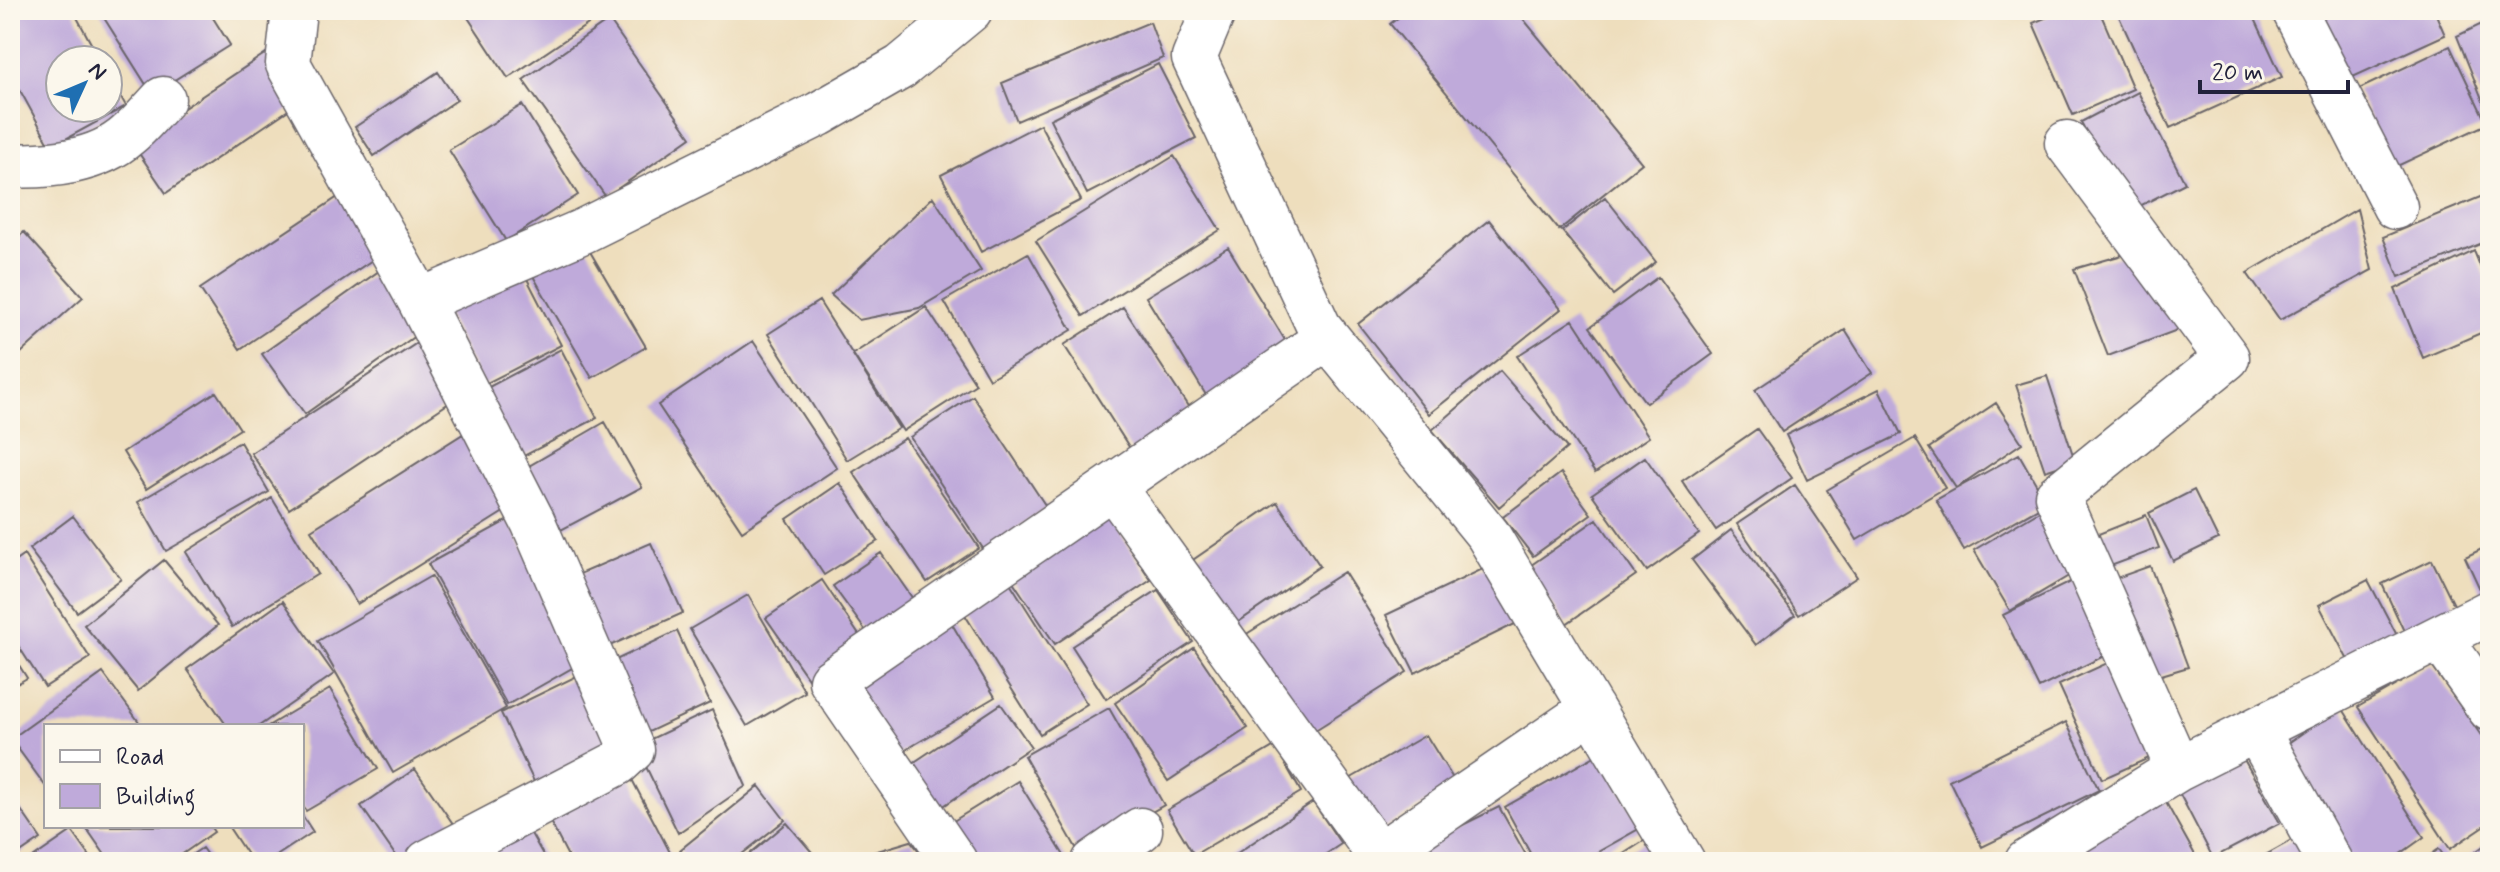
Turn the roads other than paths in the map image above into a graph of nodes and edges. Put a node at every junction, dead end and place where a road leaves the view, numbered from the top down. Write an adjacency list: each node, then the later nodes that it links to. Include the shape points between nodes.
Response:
1 (294, 10): 9 (street, via 288,64)
2 (970, 10): 9 (street, via 901,67 819,114 583,231)
3 (1214, 10): 10 (street, via 1194,58)
4 (2294, 10): 8 (street)
5 (163, 99): 7 (street, via 126,137 85,158)
6 (2067, 143): 17 (street, via 2227,358 2057,496)
7 (10, 165)
8 (2395, 207)
9 (420, 301): 20 (street, via 533,522 632,750 618,763)
10 (1327, 338): 11 (street); 14 (street, via 1488,535)
11 (1113, 487): 19 (street); 21 (street, via 831,681)
12 (2490, 612): 13 (street)
13 (2440, 638): 15 (street); 16 (street)
14 (1592, 709): 19 (street); 23 (street)
15 (2490, 709)
16 (2257, 731): 17 (street); 25 (street)
17 (2178, 769): 24 (street)
18 (1140, 830): 22 (street)
19 (1382, 858)
20 (428, 862)
21 (955, 862)
22 (1094, 862)
23 (1683, 862)
24 (2027, 862)
25 (2330, 862)

